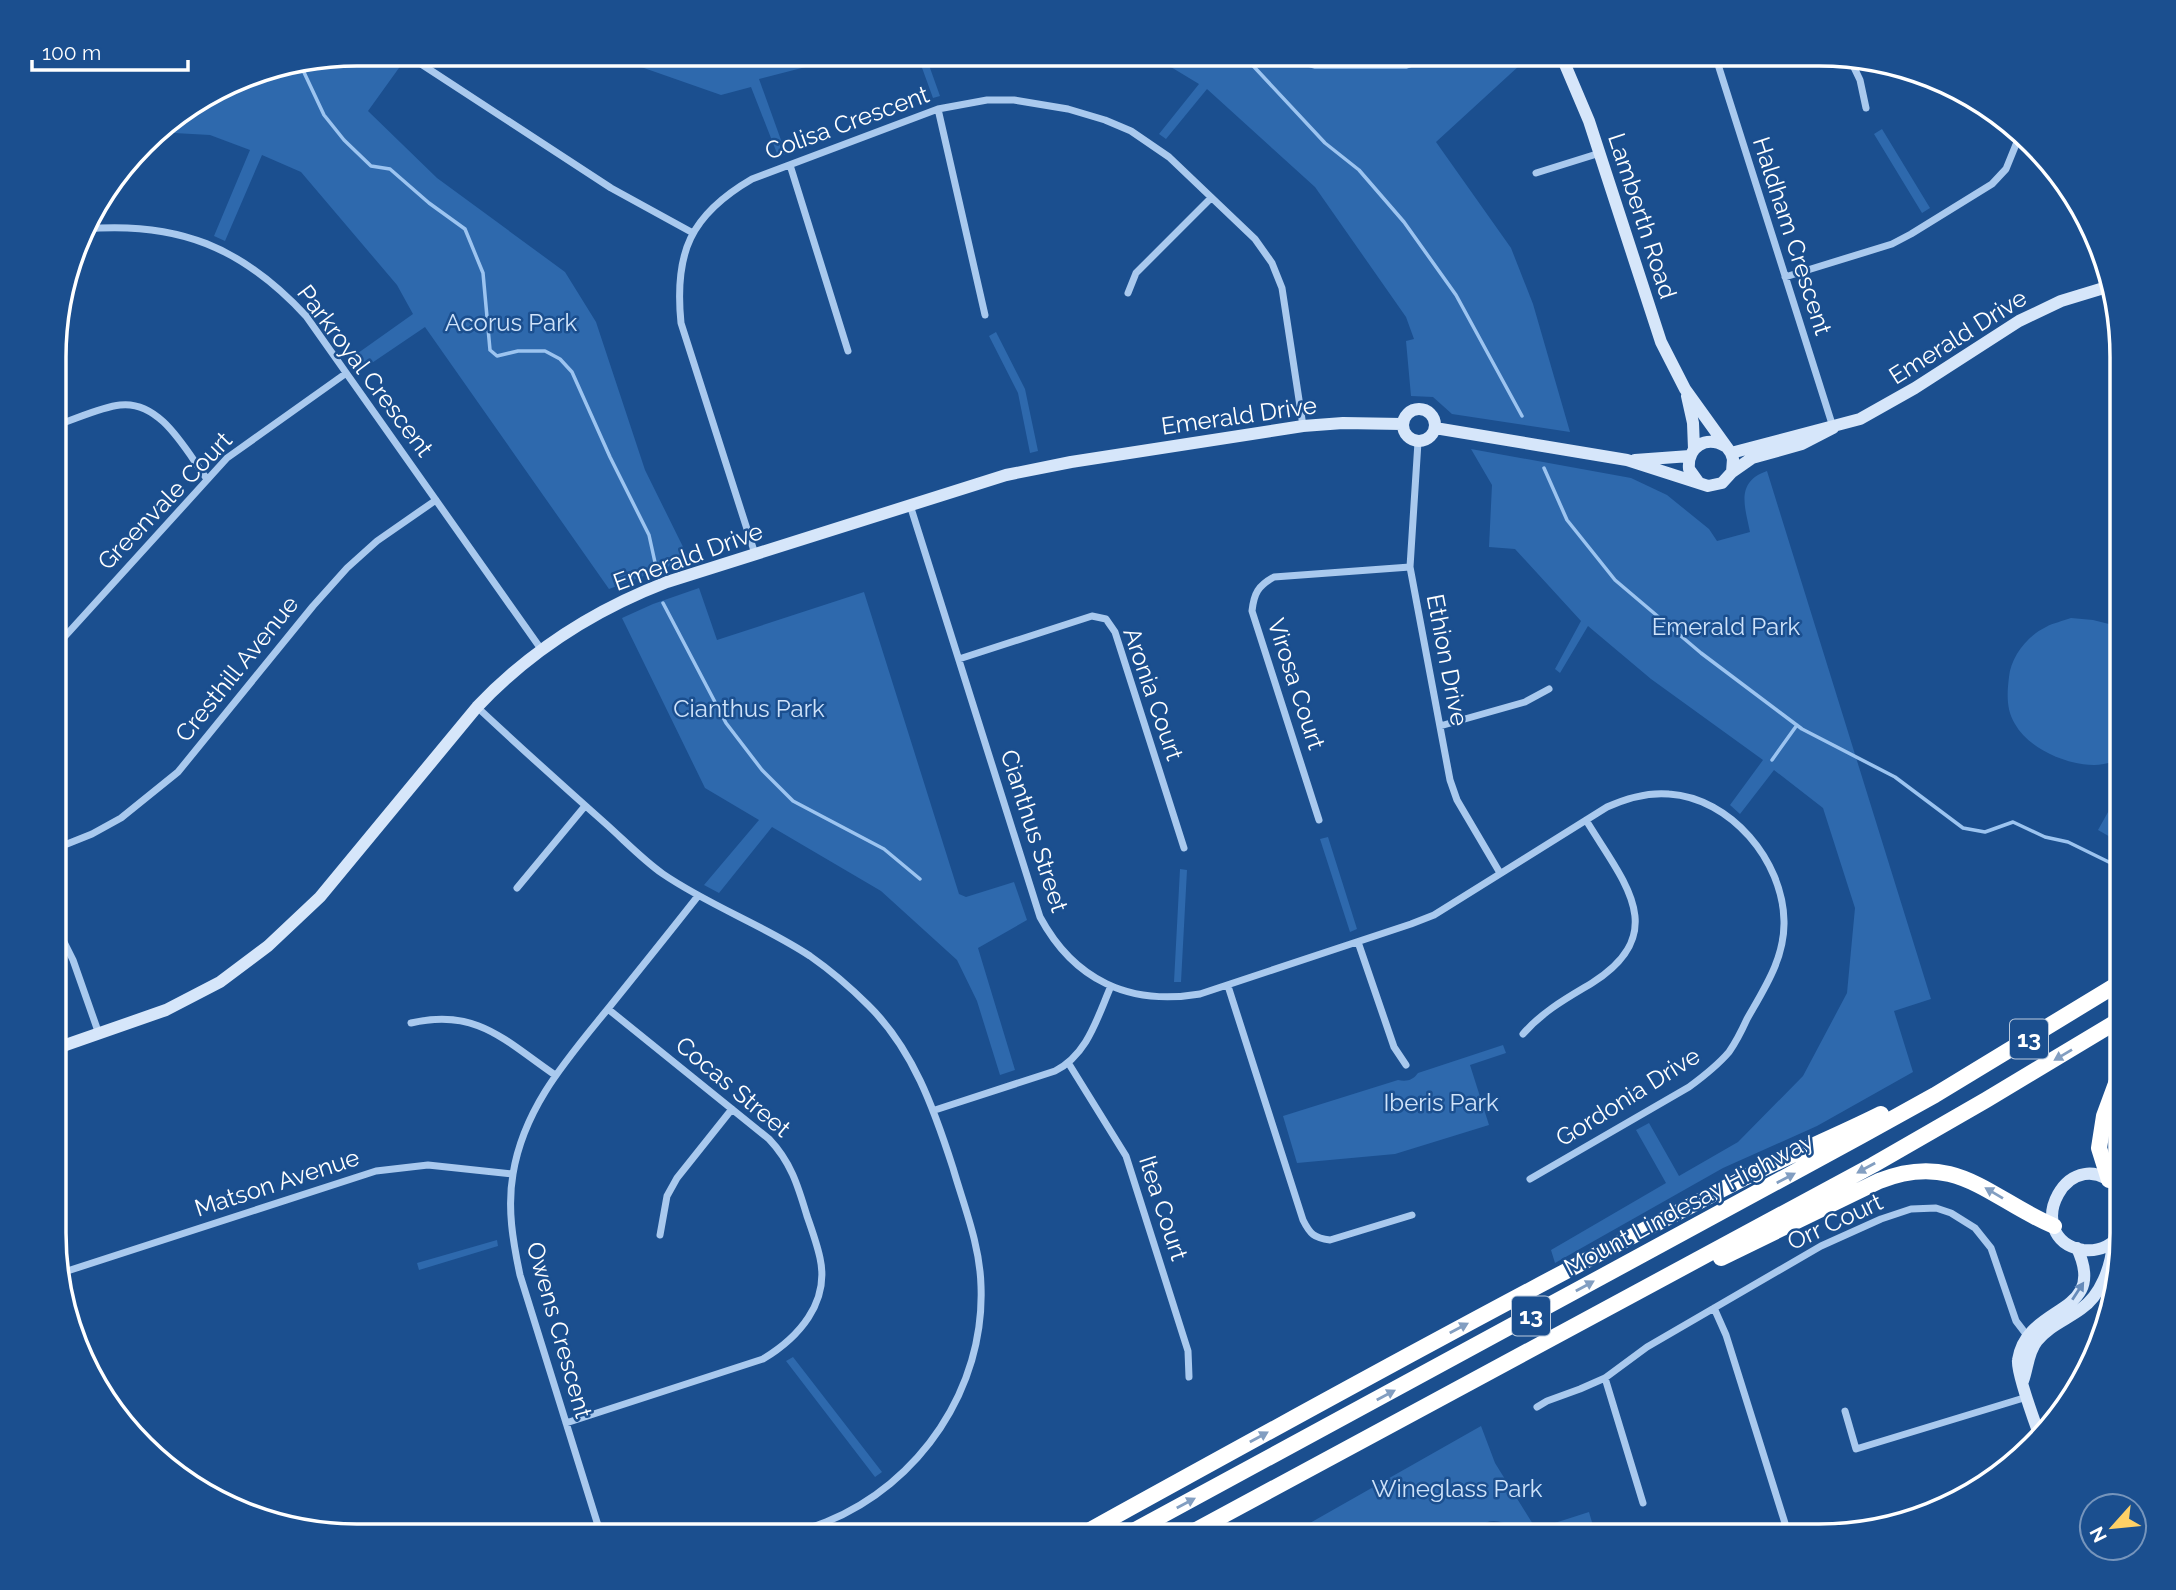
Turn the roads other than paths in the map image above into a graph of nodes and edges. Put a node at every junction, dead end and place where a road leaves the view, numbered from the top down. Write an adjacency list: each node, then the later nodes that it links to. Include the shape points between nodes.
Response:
1 (424, 66): 13 (street, via 611,188)
2 (1566, 66): 8 (street, Lamberth Road)
3 (1718, 66): 14 (street, Haldham Crescent)
4 (1855, 69): 5 (street)
5 (1866, 108)
6 (938, 109): 9 (street, Colisa Crescent); 11 (street, Colisa Crescent, via 1014,100 1105,120 1156,147); 17 (street)
7 (2016, 145): 14 (street, via 2006,169 1992,184 1911,234)
8 (1600, 153): 10 (street); 20 (street, Lamberth Road, via 1652,318)
9 (790, 165): 13 (street, Colisa Crescent, via 728,193); 18 (street)
10 (1536, 173)
11 (1211, 198): 16 (street, via 1136,273); 23 (street, Colisa Crescent, via 1255,239 1272,263 1282,288)
12 (98, 228): 19 (street, Parkroyal Crescent, via 180,234 236,257 283,291)
13 (693, 233): 35 (street, Colisa Crescent, via 680,272 681,323)
14 (1785, 277): 24 (street, Haldham Crescent)
15 (2101, 289): 24 (street, Emerald Drive, via 2029,316 1889,404)
16 (1128, 293)
17 (985, 315)
18 (848, 351)
19 (345, 374): 31 (street, Greenvale Court, via 246,443); 33 (street, Parkroyal Crescent)
20 (1685, 389): 27 (street, Lamberth Road); 28 (street, Lamberth Road, via 1693,423)
21 (66, 422): 31 (street, via 120,405 142,407 160,416)
22 (1402, 424): 23 (street, Emerald Drive); 25 (street, via 1406,414 1421,409 1431,414); 26 (street, via 1408,438)
23 (1303, 426): 34 (street, Emerald Drive, via 1038,468)
24 (1833, 428): 27 (street, Emerald Drive); 30 (street, Emerald Drive, via 1752,458)
25 (1435, 429): 26 (street, via 1427,440); 29 (street, Emerald Drive)
26 (1418, 442): 36 (street, Ethion Drive)
27 (1728, 450): 28 (street, Emerald Drive, via 1712,441); 30 (street)
28 (1692, 453): 29 (street, Emerald Drive); 32 (street, via 1689,469)
29 (1627, 460): 32 (street, Emerald Drive)
30 (1732, 472): 32 (street, Emerald Drive, via 1716,486)
31 (207, 479): 37 (street, Greenvale Court)
32 (1701, 484)
33 (436, 499): 38 (street, Parkroyal Crescent); 46 (street, Cresthill Avenue, via 347,568 178,772 121,818)
34 (910, 504): 35 (street, Emerald Drive); 39 (street, Cianthus Street)
35 (755, 554): 38 (street, Emerald Drive, via 633,595)
36 (1410, 568): 42 (street, Ethion Drive); 44 (street, Virosa Court, via 1274,577 1261,584 1254,596 1252,611)
37 (66, 635)
38 (541, 649): 41 (street, Emerald Drive)
39 (959, 659): 47 (street, Aronia Court, via 1092,616 1106,619 1115,632); 53 (street, Cianthus Street, via 1040,917 1068,958)
40 (1549, 689): 42 (street, via 1525,702)
41 (477, 708): 43 (street); 60 (street, Emerald Drive, via 285,932 198,994)
42 (1440, 726): 48 (street, Ethion Drive, via 1457,800)
43 (586, 806): 49 (street); 50 (street, via 660,872)
44 (1319, 820)
45 (1586, 820): 48 (street, Gordonia Drive); 59 (street, via 1630,894 1636,930 1619,962 1538,1016); 71 (street, Gordonia Drive, via 1626,799 1670,793 1691,798 1732,820 1775,875 1784,922 1781,948 1731,1049 1713,1069)
46 (66, 844)
47 (1184, 848)
48 (1500, 873): 51 (street, Cianthus Street, via 1434,915)
49 (517, 888)
50 (698, 897): 56 (street, Owens Crescent); 68 (street, via 810,956 870,1006 896,1039)
51 (1358, 942): 54 (street, Cianthus Street); 63 (street, via 1394,1047)
52 (66, 946): 60 (street)
53 (1111, 986): 54 (street, Cianthus Street, via 1175,999); 62 (street, via 1089,1037)
54 (1228, 986): 73 (street, via 1310,1233 1330,1240)
55 (2110, 989): 65 (highway, Mount Lindesay Highway / 13)
56 (608, 1009): 64 (street, Owens Crescent); 67 (street, Cocas Street)
57 (411, 1023): 64 (street, via 432,1018 470,1021)
58 (2110, 1025): 78 (highway, 13, one-way to 78, via 1956,1117)
59 (1523, 1034)
60 (99, 1035): 61 (street, Emerald Drive)
61 (66, 1045)
62 (1069, 1064): 68 (street); 83 (street, Itea Court, via 1126,1156 1188,1351)
63 (1406, 1065)
64 (555, 1074): 70 (street, Owens Crescent, via 531,1114)
65 (1935, 1095): 93 (highway, one-way to 65, via 1441,1338 1761,1170 1905,1102); 94 (highway, Mount Lindesay Highway / 13, one-way to 65)
66 (2110, 1099): 69 (highway, via 2099,1148)
67 (732, 1109): 75 (street, via 677,1178 667,1196); 88 (street, Cocas Street, via 784,1154 795,1176 821,1260 821,1286 813,1311 783,1348 763,1359)
68 (935, 1110): 92 (street, via 976,1244 981,1317 975,1350 966,1381 932,1440 889,1485 846,1513)
69 (2110, 1173)
70 (513, 1174): 80 (street, Matson Avenue, via 428,1165 376,1171); 88 (street, Owens Crescent, via 512,1238)
71 (1530, 1179)
72 (2110, 1183): 74 (street, via 2089,1174 2069,1180 2052,1205)
73 (1412, 1215)
74 (2054, 1226): 77 (street); 78 (highway, one-way to 78, via 1966,1178 1944,1172 1912,1172 1879,1181 1718,1259)
75 (660, 1235)
76 (2109, 1242): 77 (street, via 2095,1250)
77 (2077, 1248): 82 (street, one-way to 77, via 2036,1326 2080,1294 2086,1278)
78 (1682, 1267): 95 (highway, 13)
79 (2107, 1268): 82 (street, via 2093,1299)
80 (69, 1270)
81 (1714, 1308): 82 (street, Orr Court, via 1821,1246 1881,1219 1911,1209 1936,1209 1964,1219 1984,1238 2016,1321); 84 (street, Orr Court); 96 (street)
82 (2031, 1340): 85 (street, via 2023,1381)
83 (1189, 1377)
84 (1605, 1378): 86 (street, Orr Court); 90 (street)
85 (2027, 1397): 87 (street, via 1856,1449); 89 (street)
86 (1537, 1407)
87 (1844, 1411)
88 (566, 1423): 91 (street, Owens Crescent)
89 (2036, 1425)
90 (1643, 1503)
91 (598, 1524)
92 (818, 1524)
93 (1103, 1524)
94 (1146, 1524)
95 (1208, 1524)
96 (1787, 1524)

